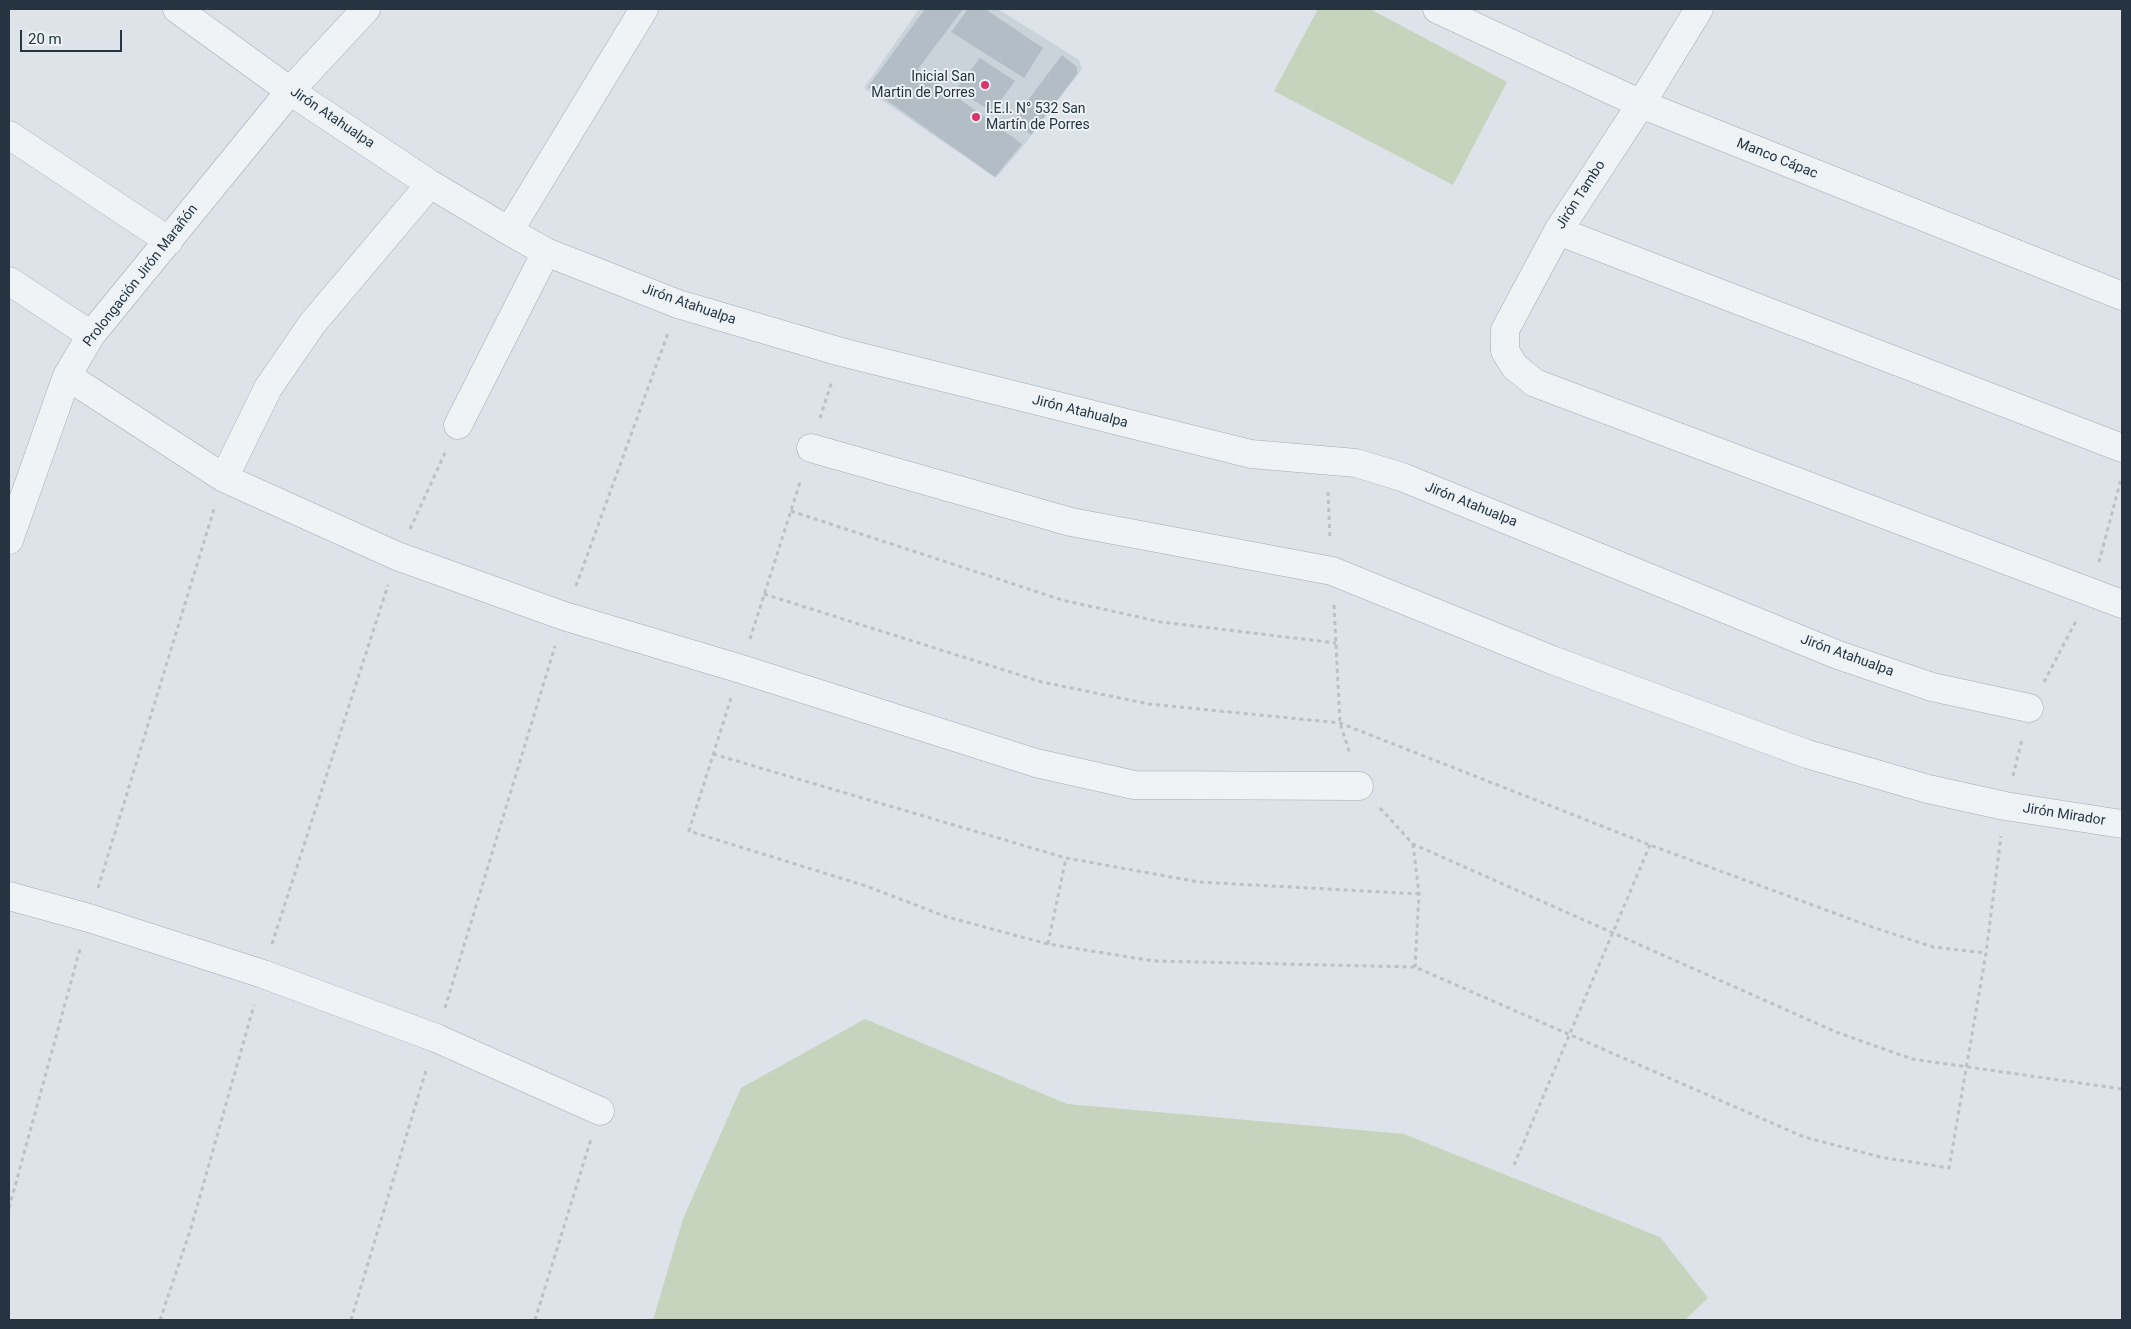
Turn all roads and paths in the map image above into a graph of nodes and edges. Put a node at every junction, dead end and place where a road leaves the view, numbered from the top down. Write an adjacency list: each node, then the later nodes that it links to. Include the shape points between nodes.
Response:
1 (177, 9): 6 (street, Jirón Atahualpa)
2 (366, 9): 6 (street, Prolongación Jirón Marañón)
3 (644, 9): 10 (street)
4 (1437, 9): 7 (street, Manco Cápac)
5 (1699, 9): 7 (street, Jirón Tambo)
6 (290, 90): 9 (street, Jirón Atahualpa); 12 (street, Prolongación Jirón Marañón)
7 (1640, 104): 11 (street, Jirón Tambo); 15 (street, Manco Cápac)
8 (9, 135): 12 (street)
9 (430, 184): 10 (street, Jirón Atahualpa); 24 (street, via 312,324 268,388)
10 (509, 231): 13 (street, Jirón Atahualpa)
11 (1558, 231): 22 (street); 30 (street, Jirón Tambo, via 1505,330 1505,351 1515,367 1535,383)
12 (169, 242): 17 (street, Prolongación Jirón Marañón)
13 (546, 252): 16 (street, Jirón Atahualpa); 20 (street)
14 (9, 281): 17 (street)
15 (2122, 296)
16 (678, 304): 18 (street, Jirón Atahualpa); 31 (path, via 658,367)
17 (91, 335): 19 (street, Prolongación Jirón Marañón)
18 (842, 352): 21 (path); 23 (street, Jirón Atahualpa, via 1251,454)
19 (67, 376): 24 (street); 26 (street, Prolongación Jirón Marañón)
20 (458, 425): 27 (path)
21 (810, 448): 25 (path); 28 (street, Jirón Mirador, via 1071,522)
22 (2122, 448)
23 (1326, 460): 28 (path); 34 (street, Jirón Atahualpa, via 1356,463 1402,477 1838,655 1932,687)
24 (224, 478): 27 (street); 44 (path)
25 (790, 511): 29 (path); 32 (path, via 1062,600 1161,622)
26 (9, 540)
27 (397, 556): 31 (street); 49 (path)
28 (1332, 571): 32 (path); 38 (street, Jirón Mirador, via 1552,660 1808,754 1928,789 2005,806)
29 (764, 594): 33 (path); 35 (path, via 1042,682 1149,704)
30 (2122, 604)
31 (564, 616): 33 (street); 51 (path)
32 (1336, 643): 35 (path)
33 (741, 669): 36 (path); 37 (street, via 1036,763 1134,785)
34 (2029, 708)
35 (1340, 722): 37 (path); 40 (path)
36 (713, 754): 41 (path); 46 (path, via 689,831 866,886 947,918)
37 (1359, 786): 39 (path)
38 (2122, 824)
39 (1413, 844): 42 (path); 45 (path)
40 (1650, 845): 45 (path); 47 (path, via 1933,947)
41 (1066, 858): 42 (path, via 1199,882); 46 (path)
42 (1419, 894): 48 (path)
43 (9, 896): 44 (street)
44 (89, 918): 49 (street); 56 (path)
45 (1613, 933): 50 (path); 52 (path, via 1836,1032 1912,1060)
46 (1048, 944): 48 (path, via 1154,961)
47 (1986, 953)
48 (1415, 967): 50 (path)
49 (263, 974): 51 (street); 57 (path, via 191,1228)
50 (1569, 1036): 54 (path); 55 (path, via 1804,1137 1880,1157)
51 (436, 1038): 53 (street); 58 (path)
52 (2122, 1089)
53 (600, 1112): 59 (path)
54 (1514, 1165)
55 (1949, 1168)
56 (9, 1208)
57 (160, 1320)
58 (351, 1320)
59 (536, 1320)

